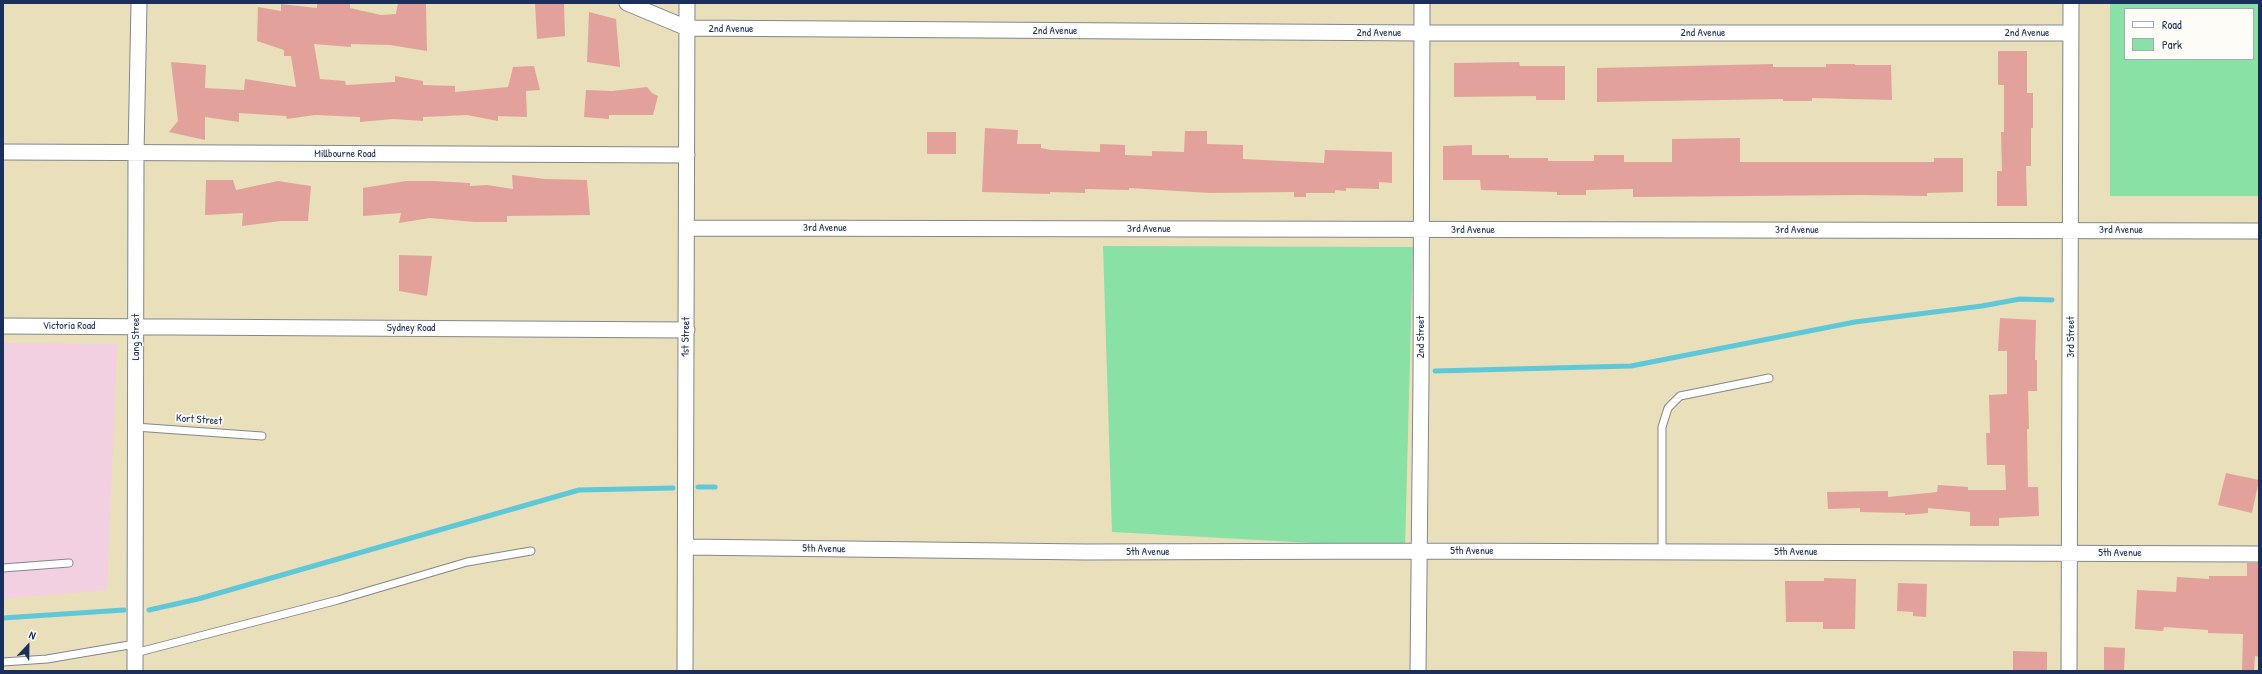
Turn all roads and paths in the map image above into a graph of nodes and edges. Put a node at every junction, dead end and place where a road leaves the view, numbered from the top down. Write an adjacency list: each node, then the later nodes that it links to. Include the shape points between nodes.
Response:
1 (139, 3): 10 (street, Lang Street)
2 (627, 3): 6 (street)
3 (687, 3): 6 (street, 1st Street)
4 (1422, 3): 7 (street, 2nd Street)
5 (2071, 3): 8 (street, 3rd Street)
6 (687, 28): 7 (street, 2nd Avenue); 11 (street, 1st Street)
7 (1422, 33): 8 (street, 2nd Avenue); 13 (street, 2nd Street)
8 (2071, 33): 14 (street, 3rd Street)
9 (3, 152): 10 (street, Millbourne Road)
10 (136, 152): 11 (street, Millbourne Road); 17 (street, Lang Street)
11 (687, 155): 12 (street, 1st Street)
12 (687, 228): 13 (street, 3rd Avenue); 18 (street, 1st Street)
13 (1421, 230): 14 (street, 3rd Avenue); 24 (street, 2nd Street)
14 (2071, 230): 15 (street, 3rd Avenue); 26 (street, 3rd Street)
15 (2259, 231)
16 (3, 326): 17 (street, Victoria Road)
17 (136, 326): 18 (street, Sydney Road); 20 (street, Lang Street)
18 (687, 330): 22 (street, 1st Street)
19 (1769, 378): 25 (lane, via 1680,396 1668,408 1662,427)
20 (136, 427): 21 (lane, Kort Street); 30 (street, Lang Street)
21 (262, 436)
22 (686, 547): 24 (street, 5th Avenue, via 941,551); 33 (street, 1st Street)
23 (531, 551): 30 (lane, via 467,562 338,600)
24 (1420, 551): 25 (street, 5th Avenue); 34 (street, 2nd Street)
25 (1662, 552): 26 (street, 5th Avenue)
26 (2070, 553): 27 (street, 5th Avenue); 35 (street, 3rd Street)
27 (2259, 554)
28 (69, 563): 29 (lane)
29 (3, 568)
30 (135, 649): 31 (lane); 32 (street, Lang Street)
31 (3, 662)
32 (134, 671)
33 (685, 671)
34 (1418, 671)
35 (2069, 671)

